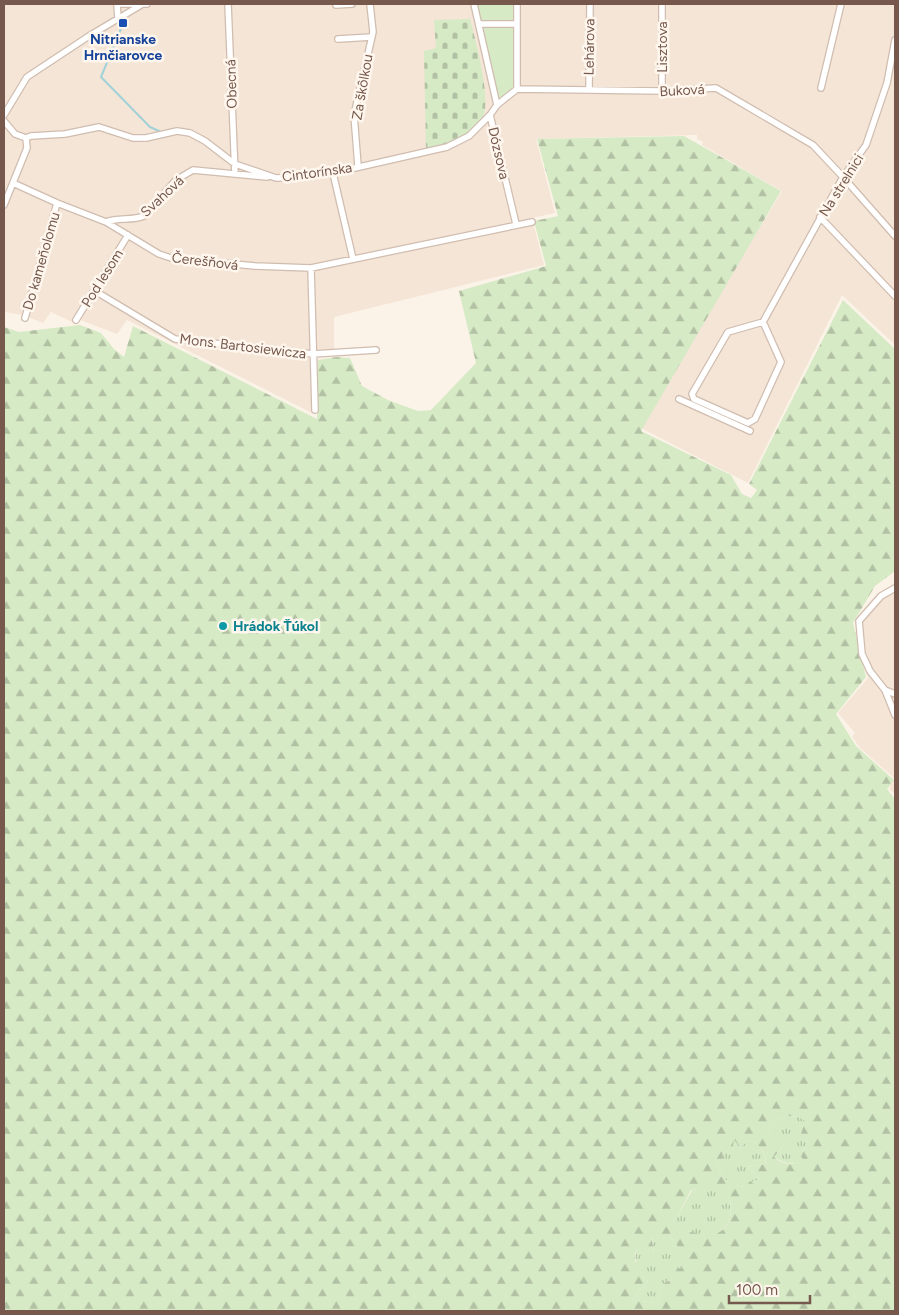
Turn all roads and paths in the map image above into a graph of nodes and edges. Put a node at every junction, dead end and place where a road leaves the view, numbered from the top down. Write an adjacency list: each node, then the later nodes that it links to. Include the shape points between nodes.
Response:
1 (117, 4): 13 (street)
2 (121, 4): 3 (street)
3 (144, 4): 13 (street)
4 (228, 4): 28 (street, Obecná)
5 (352, 4): 12 (street)
6 (370, 4): 16 (street, Za škôlkou)
7 (474, 4): 14 (street)
8 (516, 4): 15 (street)
9 (590, 4): 21 (street, Lehárova)
10 (662, 4): 22 (street, Lisztova)
11 (840, 4): 19 (street)
12 (336, 5)
13 (118, 19): 24 (street, via 27,77)
14 (479, 24): 15 (street); 23 (street)
15 (517, 24): 20 (street)
16 (372, 37): 17 (street, Za škôlkou); 29 (street, Za škôlkou, via 354,115)
17 (338, 39)
18 (895, 40): 32 (street, Na strelnici, via 887,83 866,145)
19 (821, 88)
20 (517, 89): 21 (street, Buková); 23 (street)
21 (589, 90): 22 (street, Buková)
22 (662, 91): 32 (street, Buková, via 716,88 813,145)
23 (497, 105): 25 (street, Dózsova)
24 (4, 115)
25 (490, 115): 29 (street, Cintorínska, via 469,136 447,147); 40 (street, Dózsova)
26 (4, 121): 27 (street, via 15,134)
27 (26, 138): 28 (street, Cintorínska, via 99,127 132,138 177,131 205,141); 34 (street, via 27,148)
28 (235, 164): 31 (street, Obecná); 33 (street, Cintorínska)
29 (358, 166): 30 (street, Cintorínska)
30 (333, 173): 33 (street, Cintorínska); 43 (street)
31 (234, 174): 33 (street, Svahová); 38 (street, Svahová, via 193,170 176,180 144,216)
32 (843, 177): 37 (street, Na strelnici); 42 (street, Buková)
33 (276, 178)
34 (13, 183): 35 (street, Čerešňová); 36 (street)
35 (57, 203): 38 (street, Čerešňová); 47 (street, Do kameňolomu)
36 (4, 205)
37 (820, 217): 46 (street); 49 (street, Na strelnici)
38 (106, 222): 41 (street, Čerešňová)
39 (532, 222): 40 (street, Čerešňová)
40 (516, 224): 43 (street, Čerešňová)
41 (128, 235): 44 (street, Čerešňová, via 171,258); 45 (street, Pod lesom)
42 (895, 236)
43 (353, 258): 44 (street, Čerešňová)
44 (311, 268): 51 (street)
45 (95, 291): 48 (street, Pod lesom); 51 (street, Mons. Bartosiewicza, via 175,339)
46 (895, 296)
47 (25, 318)
48 (76, 320)
49 (764, 322): 53 (street, via 728,332 692,394); 55 (street, via 781,362 755,419 748,422)
50 (376, 350): 51 (street, Mons. Bartosiewicza)
51 (314, 354): 54 (street)
52 (679, 399): 53 (street)
53 (705, 407): 55 (street)
54 (315, 410)
55 (732, 419): 56 (street)
56 (750, 431)
57 (895, 588): 58 (street, via 881,596 859,621 862,654)
58 (885, 690): 59 (street); 60 (street)
59 (895, 694)
60 (895, 715)

